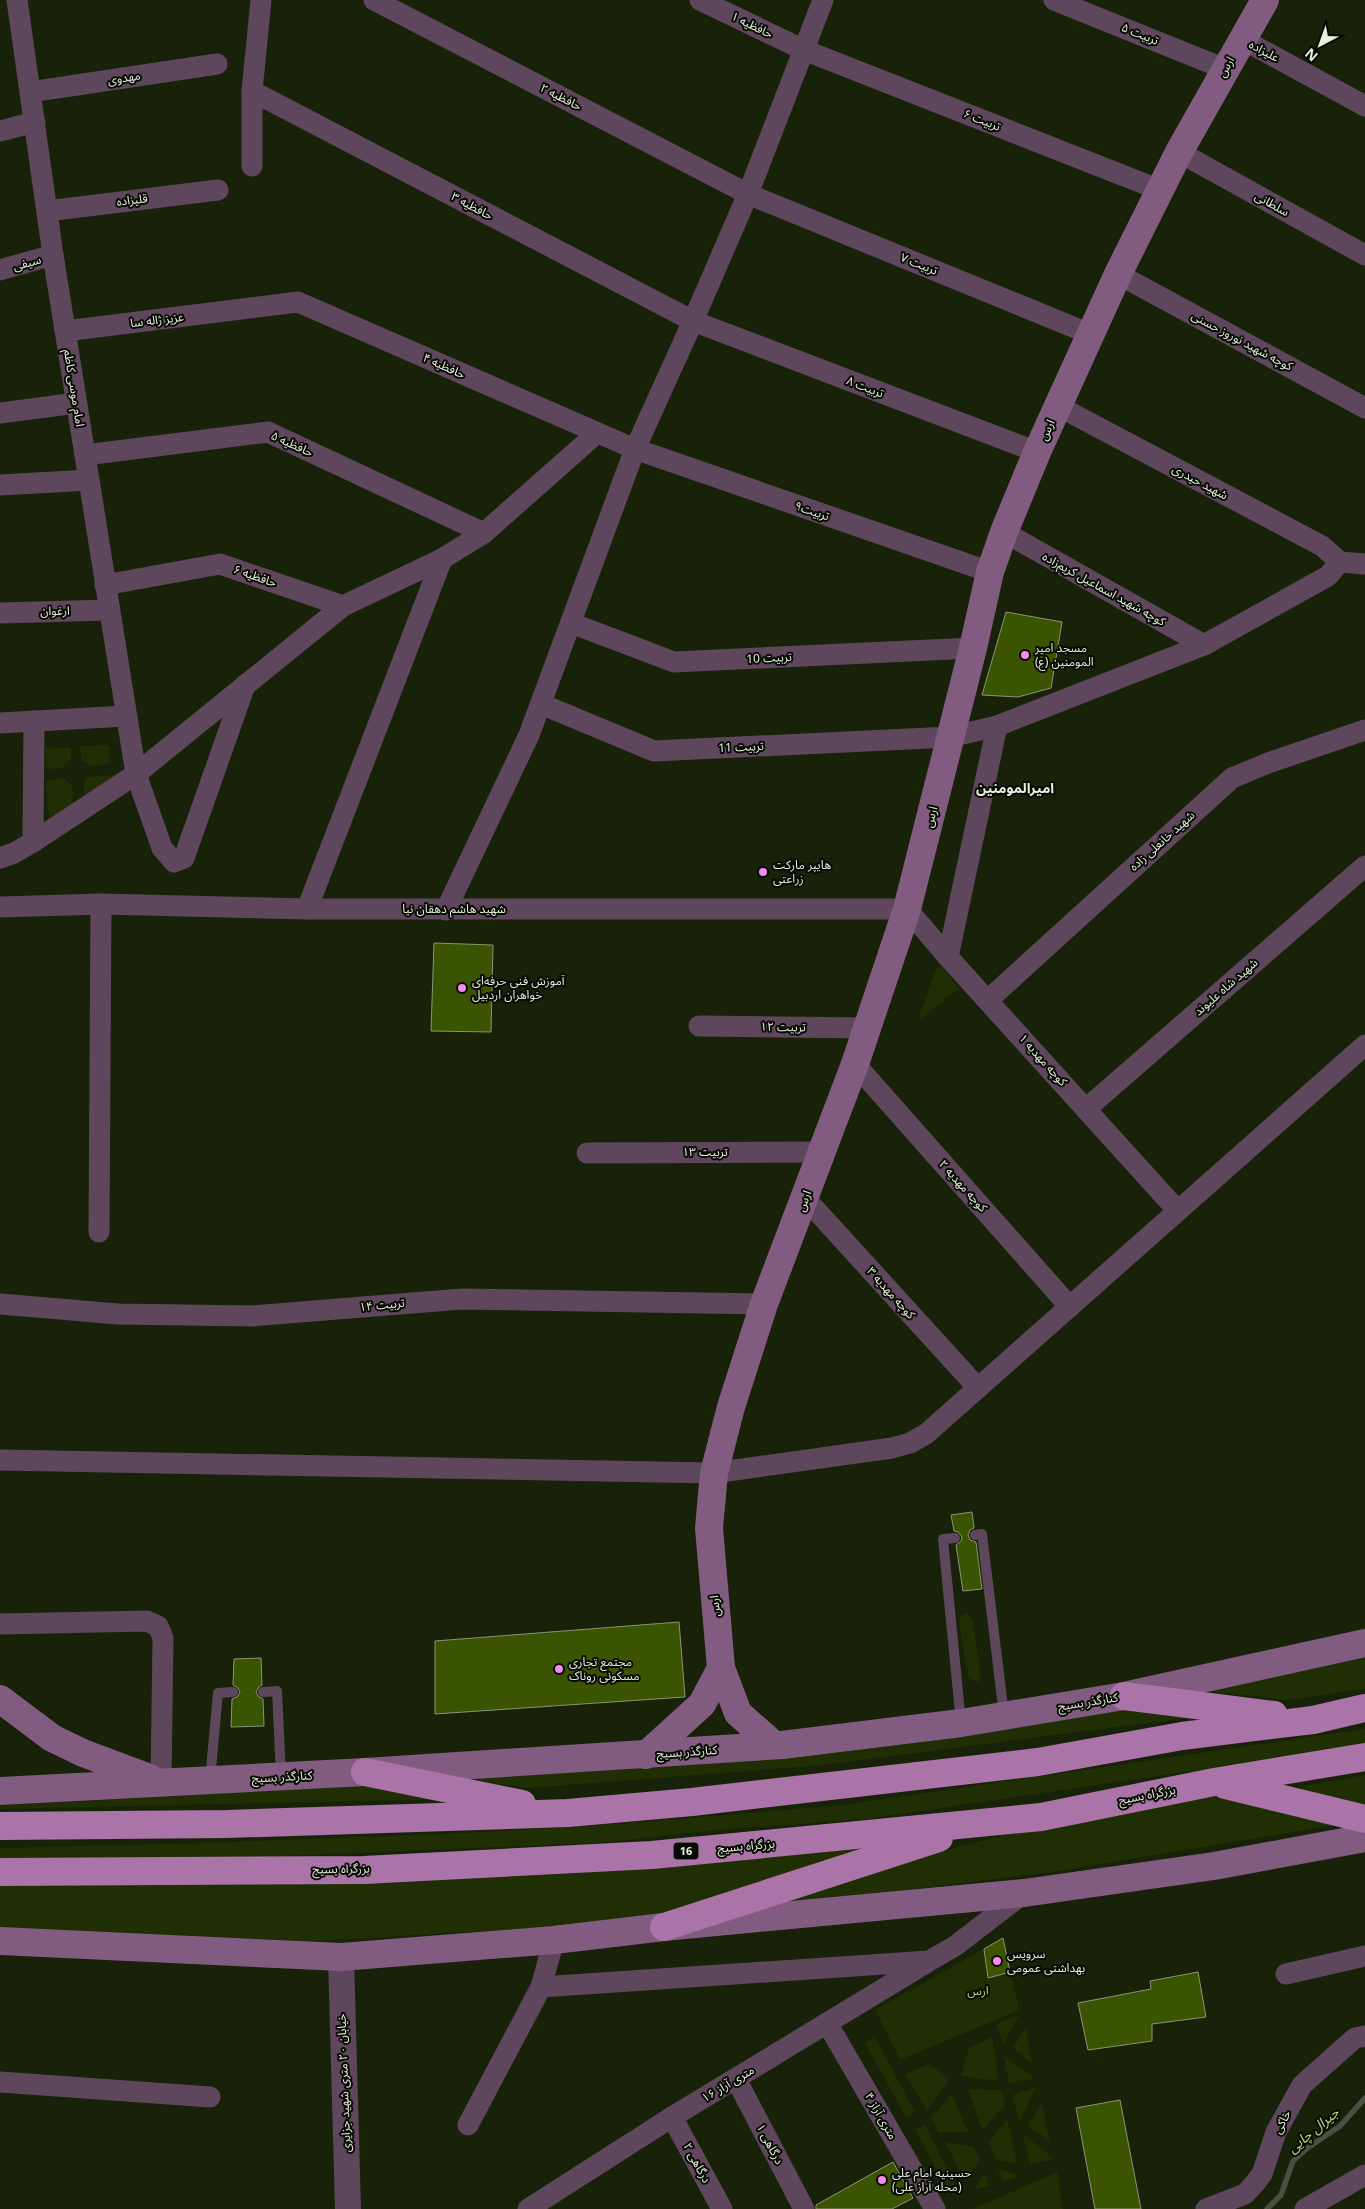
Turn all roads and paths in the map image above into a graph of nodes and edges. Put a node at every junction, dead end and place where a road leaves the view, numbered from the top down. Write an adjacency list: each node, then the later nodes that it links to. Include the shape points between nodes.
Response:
1 (17, 0): 13 (street, امام موسی کاظم)
2 (261, 0): 12 (street)
3 (374, 0): 21 (street, حافظیه ۲)
4 (700, 0): 9 (street, حافظیه ۱)
5 (823, 0): 9 (street)
6 (1054, 0): 11 (street, تربیت ۵)
7 (1265, 0): 8 (main road, ارس)
8 (1242, 39): 11 (main road, ارس); 14 (street, علیزاده)
9 (804, 50): 20 (street, تربیت ۶); 21 (street)
10 (217, 64): 13 (street, مهدوی)
11 (1225, 69): 17 (main road, ارس)
12 (252, 91): 18 (street); 28 (street, حافظیه ۳)
13 (30, 92): 15 (street, امام موسی کاظم)
14 (1365, 106)
15 (34, 122): 16 (street); 22 (street, امام موسی کاظم)
16 (0, 131)
17 (1179, 152): 20 (main road, ارس); 23 (street, سلطانی)
18 (252, 166)
19 (218, 190): 22 (street, قلیزاده)
20 (1160, 190): 26 (main road, ارس)
21 (748, 194): 28 (street); 30 (street, تربیت ۷)
22 (47, 211): 24 (street, امام موسی کاظم)
23 (1365, 255)
24 (53, 256): 25 (street, سیفی); 29 (street, امام موسی کاظم)
25 (0, 270)
26 (1118, 274): 30 (main road, ارس); 33 (street, کوچه شهید نوروز حسنی)
27 (249, 308): 29 (street, عزیز ژاله سا); 35 (street, حافظیه ۴, via 298,302)
28 (694, 321): 36 (street); 37 (street, تربیت ۸)
29 (65, 331): 31 (street, امام موسی کاظم)
30 (1090, 334): 32 (main road, ارس)
31 (76, 403): 34 (street); 38 (street, امام موسی کاظم)
32 (1058, 406): 37 (main road, ارس); 44 (street, شهید حیدری, via 1322,546)
33 (1365, 408)
34 (0, 413)
35 (597, 433): 36 (street, حافظیه ۴); 42 (street)
36 (635, 449): 46 (street, تربیت۹); 51 (street)
37 (1037, 452): 41 (main road, ارس)
38 (85, 455): 39 (street, امام موسی کاظم); 42 (street, حافظیه ۵, via 268,432)
39 (89, 480): 40 (street); 47 (street, امام موسی کاظم)
40 (0, 485)
41 (1004, 532): 46 (main road, ارس); 52 (street, کوچه شهید اسماعیل کریم‌زاده)
42 (484, 533): 43 (street)
43 (442, 558): 48 (street); 68 (street)
44 (1340, 562): 45 (street); 52 (street, تربیت 11, via 1328,576)
45 (1365, 564)
46 (990, 572): 53 (main road, ارس)
47 (105, 584): 48 (street, حافظیه ۶, via 220,564); 49 (street, امام موسی کاظم)
48 (343, 606): 54 (street)
49 (109, 610): 50 (street, ارغوان); 56 (street, امام موسی کاظم)
50 (0, 613)
51 (571, 623): 53 (street, تربیت 10, via 674,662); 55 (street)
52 (1204, 645): 59 (street, تربیت 11)
53 (974, 648): 61 (main road, ارس)
54 (244, 686): 62 (street); 62 (street, امام موسی کاظم, via 184,858 174,862 162,848)
55 (541, 704): 61 (street, تربیت 11, via 654,751); 70 (street, via 530,735)
56 (126, 716): 57 (street); 62 (street, امام موسی کاظم)
57 (34, 721): 58 (street); 63 (street)
58 (0, 723)
59 (997, 726): 61 (street, تربیت 11); 71 (street)
60 (1365, 730): 72 (street, شهید خانعلی زاده, via 1232,778)
61 (950, 737): 69 (main road, ارس)
62 (136, 774): 63 (street)
63 (33, 842): 64 (street)
64 (0, 858)
65 (1365, 866): 77 (street, شهید شاه علیوند)
66 (101, 904): 67 (street, شهید هاشم دهقان نیا); 68 (street, شهید هاشم دهقان نیا); 82 (street)
67 (0, 907)
68 (307, 909): 70 (street, شهید هاشم دهقان نیا)
69 (908, 909): 70 (street, شهید هاشم دهقان نیا); 71 (street, کوچه مهدیه ۱); 74 (main road, ارس)
70 (446, 910)
71 (948, 957): 72 (street, کوچه مهدیه ۱)
72 (988, 1000): 77 (street, کوچه مهدیه ۱)
73 (698, 1026): 74 (street, تربیت ۱۲)
74 (867, 1028): 76 (main road, ارس)
75 (1365, 1045): 81 (street)
76 (855, 1064): 78 (main road, ارس); 85 (street, کوچه مهدیه ۲)
77 (1087, 1108): 81 (street, کوچه مهدیه ۱)
78 (822, 1152): 79 (street, تربیت ۱۳); 80 (main road, ارس)
79 (587, 1153)
80 (805, 1198): 84 (main road, ارس); 86 (street, کوچه مهدیه ۳)
81 (1178, 1211): 85 (street)
82 (99, 1232)
83 (0, 1304): 84 (street, تربیت ۱۴, via 118,1314 252,1316 462,1299)
84 (764, 1304): 88 (main road, ارس, via 730,1407)
85 (1070, 1308): 86 (street)
86 (978, 1388): 88 (street, via 926,1434 910,1443)
87 (0, 1460): 88 (street)
88 (714, 1473): 93 (main road, ارس, via 709,1528)
89 (975, 1535): 99 (lane, via 982,1534)
90 (955, 1538): 101 (lane, via 943,1539)
91 (0, 1624): 108 (street, via 147,1621 158,1626 162,1638)
92 (1365, 1643): 96 (main road, کنارگذر بسیج)
93 (720, 1668): 102 (main road, via 738,1713); 103 (main road, via 702,1704)
94 (232, 1692): 107 (lane, via 218,1693)
95 (263, 1692): 106 (lane, via 278,1691)
96 (1124, 1696): 99 (main road, کنارگذر بسیج); 100 (highway)
97 (0, 1699): 108 (main road, via 52,1738)
98 (1365, 1708): 100 (highway)
99 (1004, 1716): 101 (main road, کنارگذر بسیج)
100 (1313, 1720): 111 (highway, via 1182,1736 1038,1762)
101 (961, 1723): 102 (main road, کنارگذر بسیج)
102 (774, 1746): 103 (main road, کنارگذر بسیج)
103 (646, 1755): 105 (main road, کنارگذر بسیج)
104 (1365, 1757): 109 (highway, بزرگراه بسیج / 16)
105 (366, 1772): 106 (main road, کنارگذر بسیج); 111 (highway)
106 (281, 1777): 107 (main road, کنارگذر بسیج)
107 (210, 1780): 108 (main road, کنارگذر بسیج)
108 (161, 1782): 110 (main road, کنارگذر بسیج)
109 (1214, 1782): 112 (highway); 113 (highway, بزرگراه بسیج / 16, via 1042,1817)
110 (0, 1791)
111 (568, 1813): 114 (highway, via 227,1824)
112 (1365, 1819)
113 (987, 1822): 116 (highway, بزرگراه بسیج / 16, via 652,1855 384,1868); 118 (highway)
114 (0, 1826)
115 (1365, 1838): 117 (main road, via 1214,1866)
116 (0, 1872)
117 (1024, 1893): 118 (main road); 123 (street, ۱۶ متری آراز, via 955,1946)
118 (664, 1927): 119 (main road)
119 (554, 1940): 122 (main road); 125 (street)
120 (0, 1941): 122 (main road)
121 (1365, 1956): 124 (street)
122 (341, 1957): 134 (street, خیابان ۲۰ متری شهید جزایری)
123 (929, 1961): 125 (street); 126 (street, ۱۶ متری آراز)
124 (1286, 1974)
125 (542, 1987): 132 (street)
126 (827, 2023): 128 (street, ۱۶ متری آراز); 138 (street, ۴ متری آراز)
127 (1365, 2036): 139 (street, خاکی, via 1356,2038 1302,2085 1276,2132 1262,2174 1245,2194)
128 (736, 2079): 131 (street, ۱۶ متری آراز); 137 (street, درگاهی ۱)
129 (0, 2082): 130 (street)
130 (210, 2097)
131 (672, 2117): 135 (street, ۱۶ متری آراز); 136 (street, درگاهی ۲)
132 (468, 2125)
133 (1365, 2175): 140 (street)
134 (348, 2209)
135 (528, 2209)
136 (722, 2209)
137 (804, 2209)
138 (935, 2209)
139 (1206, 2209)
140 (1306, 2209)

